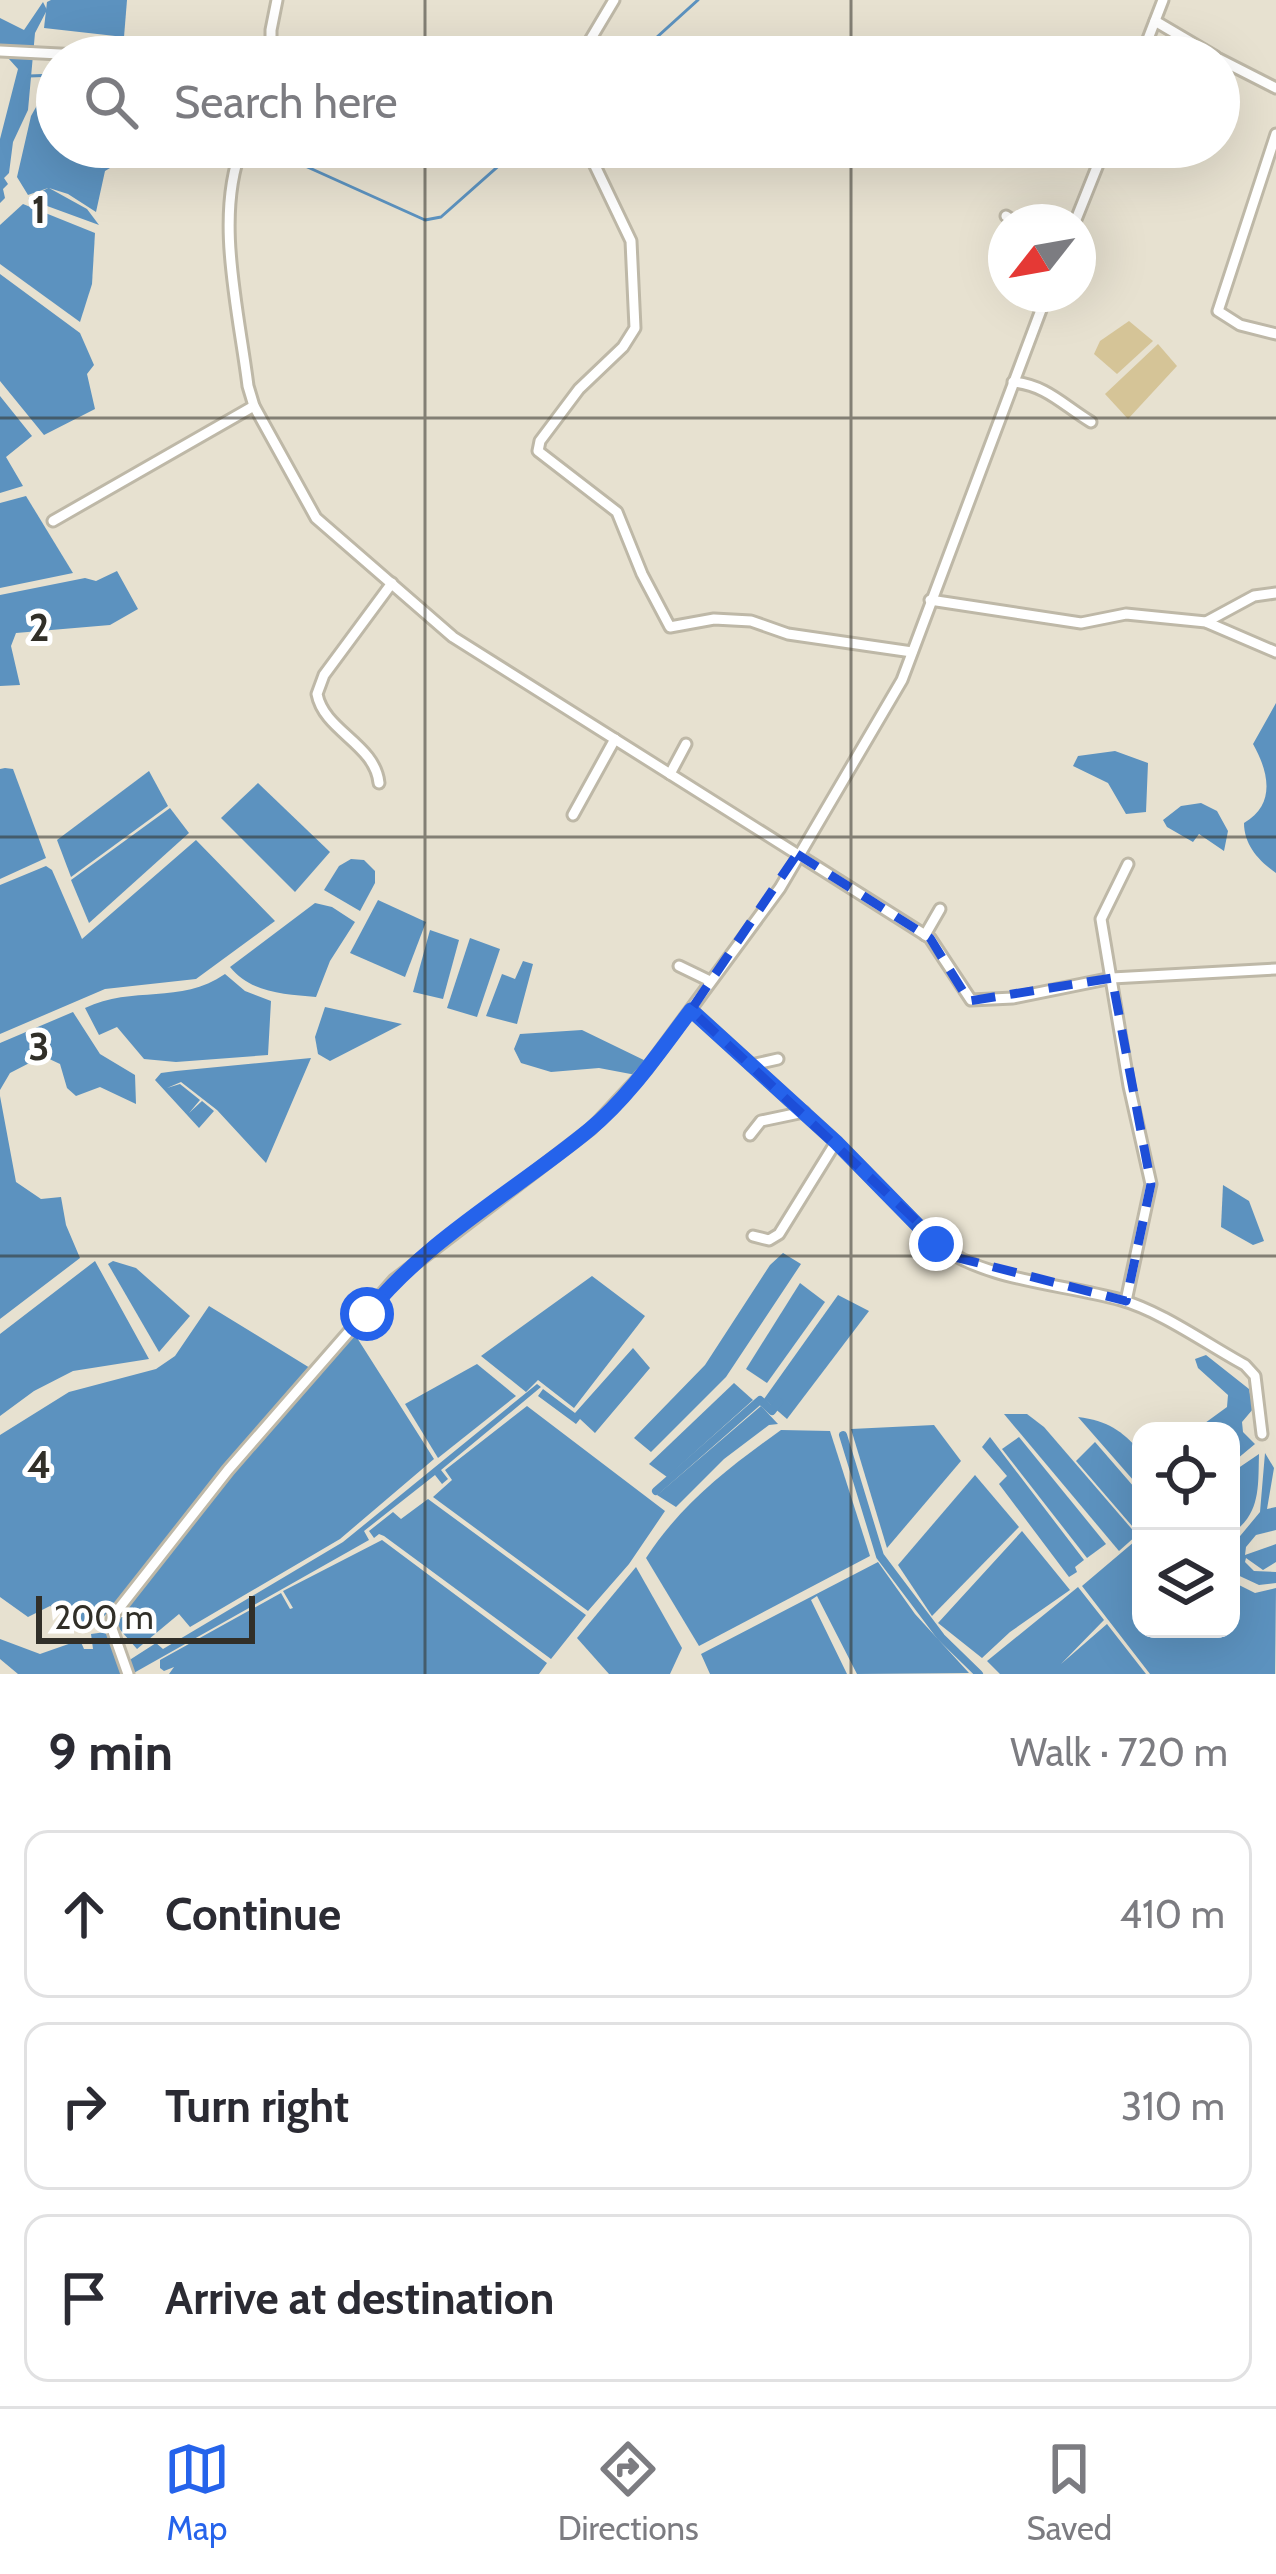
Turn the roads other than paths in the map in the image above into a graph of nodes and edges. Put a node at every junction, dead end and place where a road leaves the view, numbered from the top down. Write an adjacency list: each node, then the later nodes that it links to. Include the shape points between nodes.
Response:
1 (277, 0): 5 (street)
2 (614, 0): 6 (street)
3 (1163, 0): 4 (street)
4 (1155, 21): 7 (street); 8 (street)
5 (271, 36)
6 (593, 36)
7 (1149, 36)
8 (1181, 36)
9 (6, 51): 10 (street)
10 (36, 52)
11 (1240, 69): 12 (street)
12 (1276, 88)
13 (1276, 134): 19 (street, via 1218,311)
14 (236, 168): 21 (street, via 229,224)
15 (596, 168): 28 (street, via 631,241 635,328 578,389 538,451 617,512 667,625 751,621)
16 (1097, 168): 17 (street)
17 (1083, 204)
18 (1040, 312): 20 (street)
19 (1276, 334)
20 (1012, 382): 22 (street, via 1036,384); 26 (street)
21 (254, 406): 23 (street); 24 (street, via 316,518)
22 (1091, 422)
23 (53, 521)
24 (392, 583): 30 (street, via 453,637); 33 (street, via 317,694 373,762)
25 (1276, 593): 27 (street)
26 (930, 600): 27 (street, via 1082,623 1126,614); 28 (street)
27 (1206, 622): 29 (street)
28 (912, 652): 35 (street)
29 (1276, 652)
30 (615, 739): 32 (street); 34 (street)
31 (686, 744): 32 (street)
32 (670, 774): 35 (street)
33 (379, 783)
34 (573, 815)
35 (796, 854): 38 (street); 42 (street)
36 (1128, 864): 41 (street, via 1101,917)
37 (940, 909): 38 (street)
38 (925, 934): 41 (street, via 970,1000)
39 (679, 966): 42 (street)
40 (1276, 969): 41 (street)
41 (1112, 978): 50 (street, via 1151,1184)
42 (710, 981): 43 (street)
43 (691, 1010): 45 (street); 52 (street, via 592,1128 394,1280 228,1470 113,1616)
44 (778, 1059): 45 (street)
45 (751, 1065): 46 (street)
46 (804, 1112): 47 (street, via 761,1121); 48 (street)
47 (750, 1135)
48 (836, 1142): 49 (street, via 779,1234); 50 (street, via 955,1257)
49 (754, 1236)
50 (1126, 1301): 51 (street, via 1245,1365 1256,1376)
51 (1262, 1434)
52 (128, 1674)

